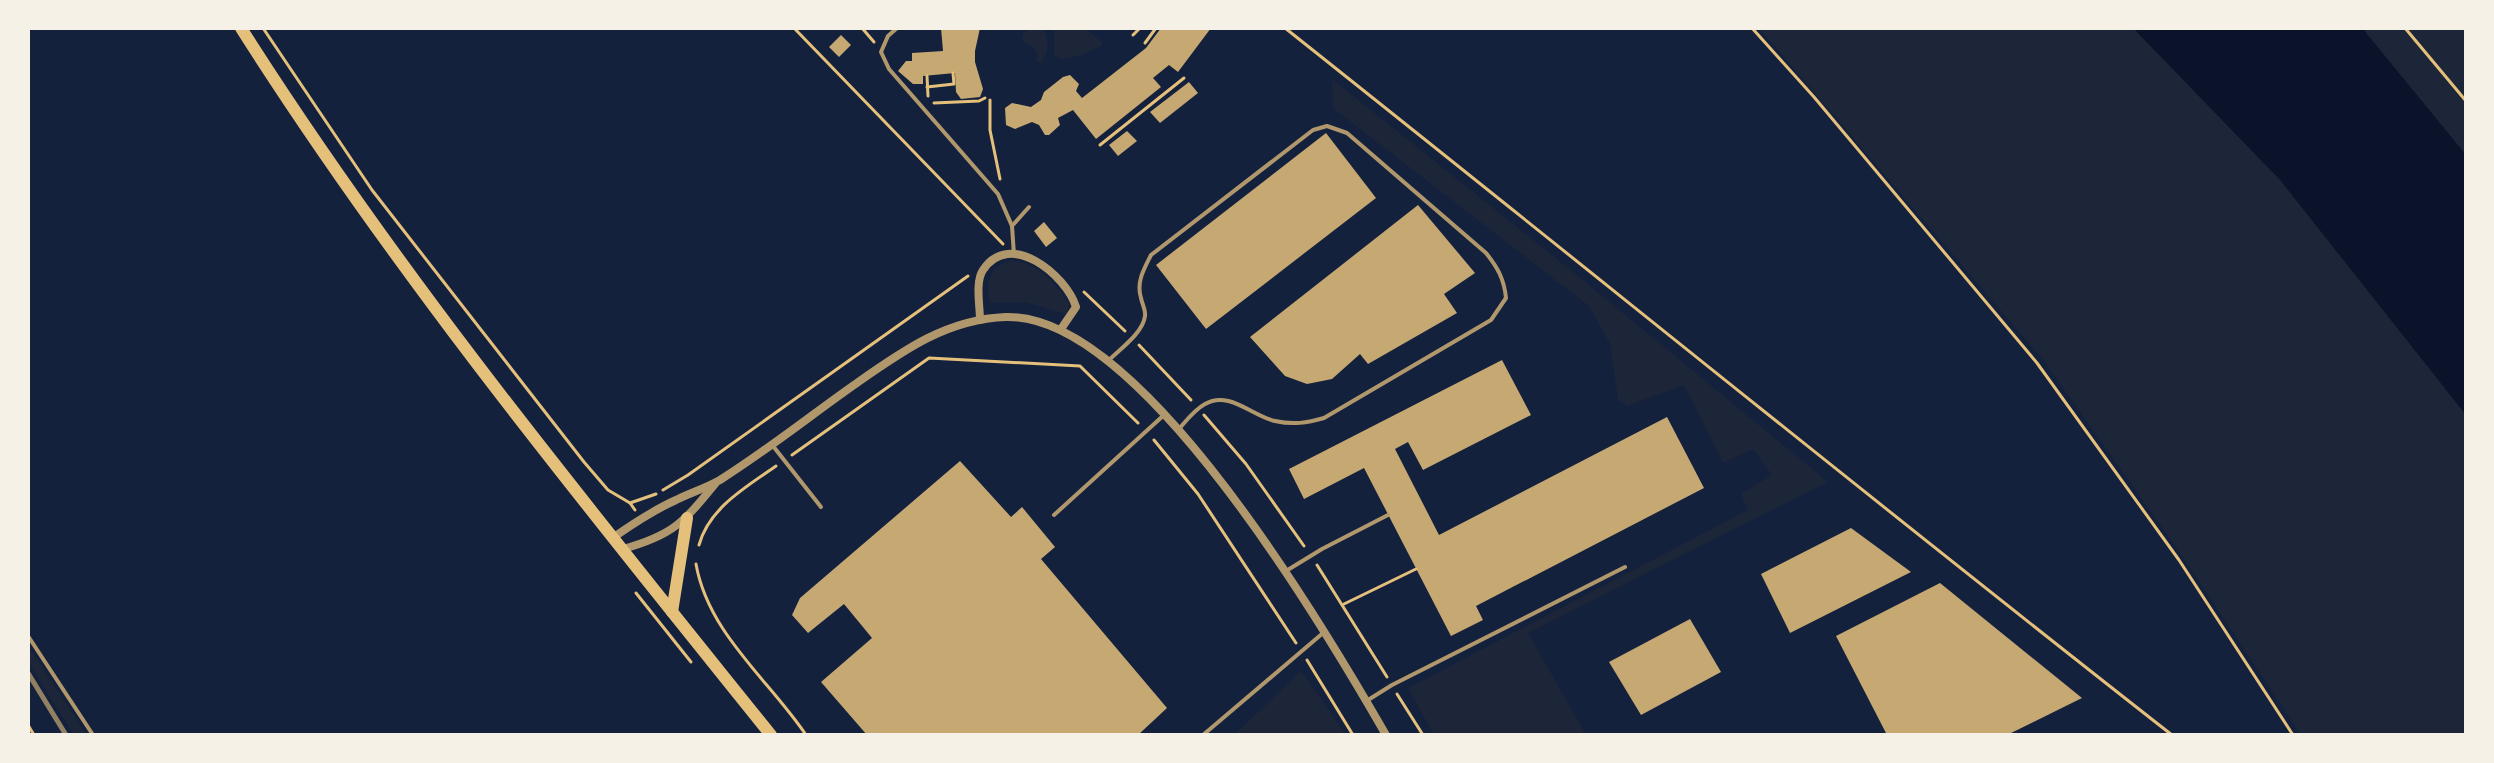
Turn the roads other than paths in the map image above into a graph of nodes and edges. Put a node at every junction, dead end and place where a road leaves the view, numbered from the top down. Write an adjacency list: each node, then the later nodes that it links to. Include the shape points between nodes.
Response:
1 (241, 28): 17 (main road, via 465,347)
2 (897, 28): 4 (lane, via 881,52 889,69 998,194)
3 (1029, 207): 4 (lane)
4 (1012, 226): 5 (lane)
5 (1010, 252): 6 (street, via 983,270); 7 (street, via 1040,262 1073,298 1076,307)
6 (980, 320): 7 (street, via 1028,318); 11 (street, via 908,347)
7 (1061, 329): 8 (street)
8 (1109, 360): 9 (street); 10 (lane, via 1140,328 1146,314 1140,277 1151,255 1313,130 1327,126 1347,133 1499,270 1506,298 1491,320 1324,418 1306,424 1273,421 1227,400 1198,408)
9 (1164, 415): 10 (street); 14 (lane)
10 (1177, 431): 20 (street)
11 (771, 444): 12 (street); 13 (lane)
12 (718, 481): 16 (street); 17 (street)
13 (821, 507)
14 (1054, 515)
15 (1388, 515): 20 (lane)
16 (687, 518): 18 (street, via 657,539); 21 (main road)
17 (614, 537): 18 (main road)
18 (623, 549): 21 (main road)
19 (1625, 567): 24 (lane)
20 (1286, 571): 22 (street)
21 (672, 612): 26 (main road)
22 (1325, 631): 24 (street); 27 (lane)
23 (28, 636): 25 (lane)
24 (1366, 701): 28 (street)
25 (93, 735)
26 (771, 735)
27 (1203, 735)
28 (1386, 735)

